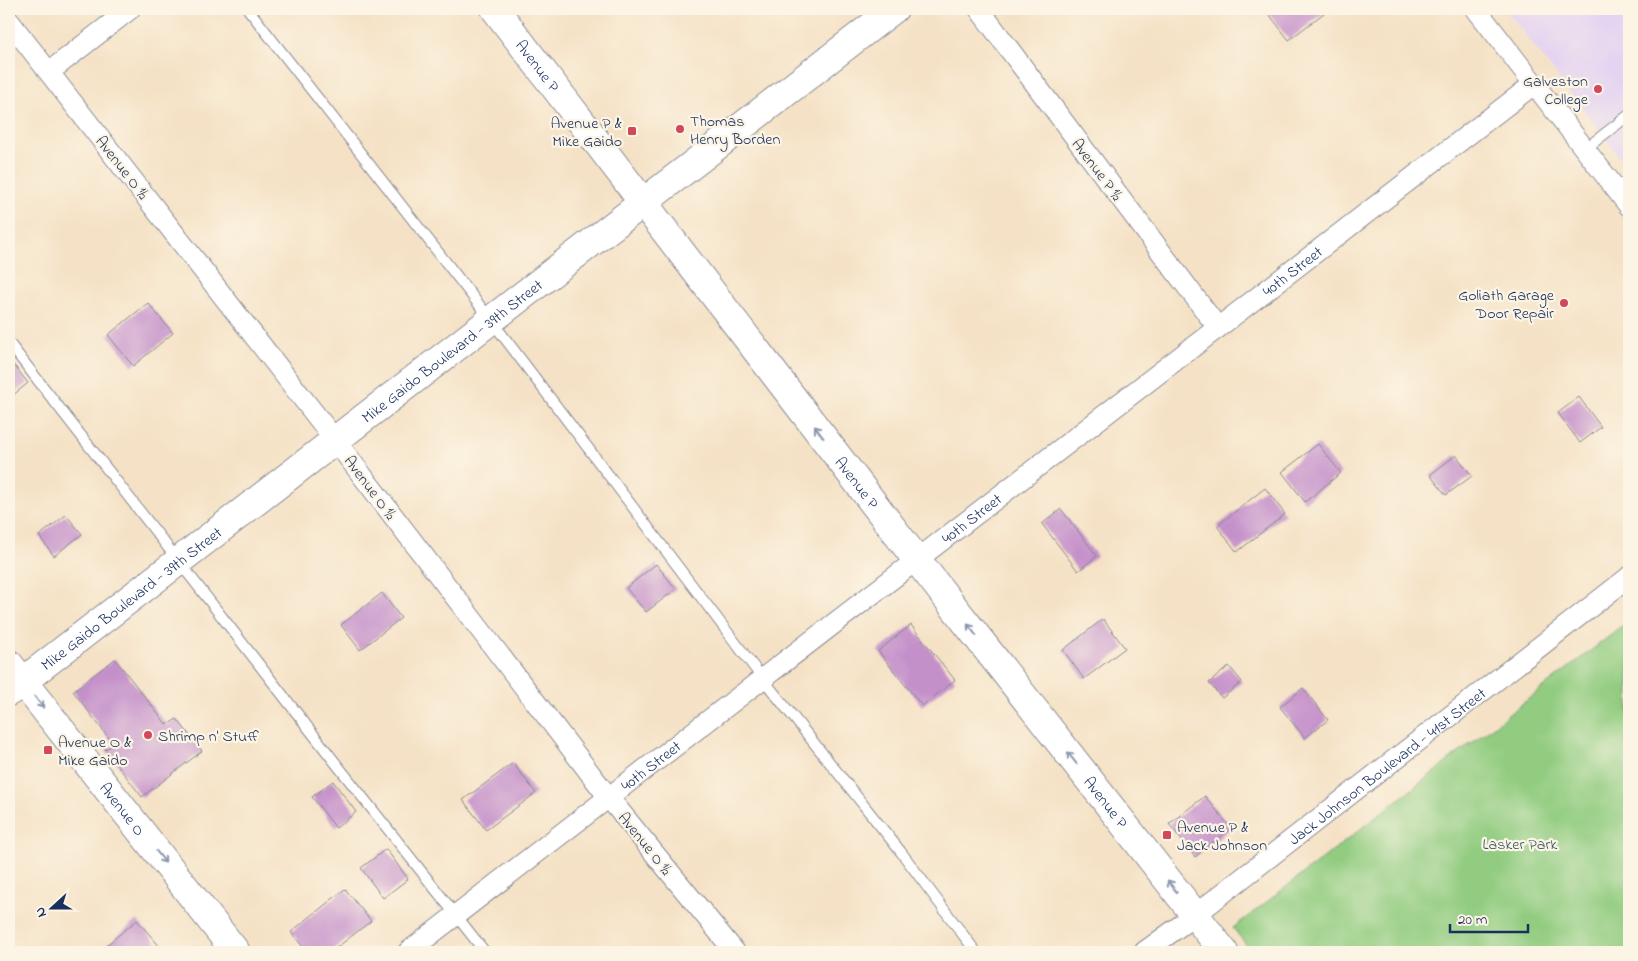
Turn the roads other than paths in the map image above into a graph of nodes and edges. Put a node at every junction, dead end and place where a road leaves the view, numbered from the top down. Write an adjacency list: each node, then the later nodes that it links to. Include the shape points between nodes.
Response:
1 (130, 9): 8 (street)
2 (248, 9): 14 (lane)
3 (495, 9): 12 (main road, Avenue P)
4 (894, 9): 12 (main road, Mike Gaido Boulevard - 39th Street)
5 (979, 9): 15 (street, Avenue P ½)
6 (1476, 9): 9 (street)
7 (9, 21): 8 (street, Avenue O ½)
8 (49, 72): 17 (street, Avenue O ½)
9 (1534, 84): 11 (street); 15 (street, 40th Street)
10 (1629, 115): 11 (lane)
11 (1585, 149): 13 (street)
12 (644, 202): 14 (main road, Mike Gaido Boulevard - 39th Street); 18 (main road, Avenue P, one-way to 12)
13 (1629, 206)
14 (491, 320): 17 (main road, Mike Gaido Boulevard - 39th Street); 22 (lane)
15 (1218, 328): 18 (street, 40th Street)
16 (9, 343): 19 (lane)
17 (336, 440): 19 (main road, Mike Gaido Boulevard - 39th Street); 23 (street, Avenue O ½)
18 (917, 560): 22 (street, 40th Street); 24 (main road, Avenue P, one-way to 18)
19 (178, 561): 21 (main road, Mike Gaido Boulevard - 39th Street); 25 (lane)
20 (1629, 577): 24 (street, Jack Johnson Boulevard - 41st Street)
21 (13, 679): 26 (main road, Avenue O, one-way to 26)
22 (763, 679): 23 (street, 40th Street); 30 (lane)
23 (609, 798): 25 (street, 40th Street); 29 (street, Avenue O ½)
24 (1195, 915): 31 (street, Jack Johnson Boulevard - 41st Street); 32 (main road, Avenue P)
25 (456, 916): 27 (street, 40th Street); 28 (lane)
26 (236, 952)
27 (408, 952)
28 (485, 952)
29 (735, 952)
30 (976, 952)
31 (1144, 952)
32 (1224, 952)

